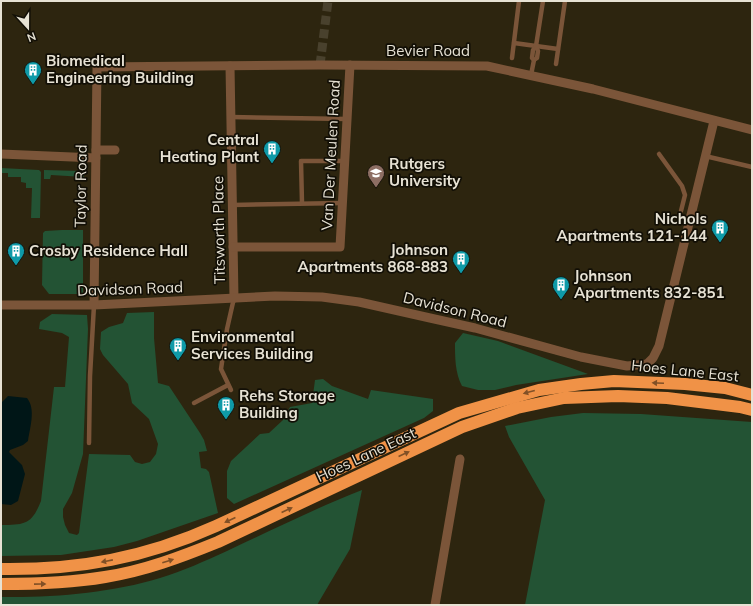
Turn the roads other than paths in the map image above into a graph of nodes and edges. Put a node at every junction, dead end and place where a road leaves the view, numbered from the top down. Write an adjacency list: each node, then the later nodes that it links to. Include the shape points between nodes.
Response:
1 (519, 1): 4 (lane)
2 (543, 1): 5 (lane)
3 (565, 1): 6 (lane)
4 (514, 43): 5 (lane); 7 (lane)
5 (536, 46): 6 (lane); 12 (lane, via 533,50 534,60)
6 (558, 49): 8 (lane)
7 (512, 58)
8 (556, 64)
9 (350, 65): 10 (street, Bevier Road); 12 (street, Bevier Road, via 470,65); 14 (street, Van Der Meulen Road)
10 (230, 66): 11 (street, Bevier Road); 13 (street, Titsworth Place)
11 (97, 67): 19 (street, Taylor Road)
12 (530, 75): 15 (street, Bevier Road)
13 (231, 117): 14 (lane); 26 (street, Titsworth Place)
14 (347, 119): 22 (street, Van Der Meulen Road)
15 (714, 121): 16 (street, Bevier Road); 21 (street, Davidson Road)
16 (752, 130)
17 (115, 150): 19 (street)
18 (1, 154): 19 (street)
19 (96, 154): 31 (street, Taylor Road)
20 (659, 154): 27 (lane, via 682,186 685,194)
21 (705, 156): 23 (lane); 29 (street, Davidson Road, via 659,346 647,364 628,366 581,357 475,328 322,296)
22 (345, 161): 24 (lane, via 301,161); 25 (street, Van Der Meulen Road)
23 (752, 167)
24 (302, 203): 25 (lane); 26 (lane)
25 (343, 203): 28 (street, Van Der Meulen Road, via 340,247)
26 (232, 205): 28 (street, Titsworth Place)
27 (681, 211)
28 (233, 247): 29 (street, Titsworth Place)
29 (234, 298): 31 (street, Davidson Road); 33 (lane, via 221,370 230,387)
30 (1, 305): 31 (street, Davidson Road)
31 (94, 305): 35 (lane)
32 (752, 395): 37 (highway, Hoes Lane East, one-way to 37, via 725,388 614,381 539,390 459,414 191,538 163,548 75,566)
33 (194, 403)
34 (752, 410): 38 (highway, Hoes Lane East, one-way to 34, via 50,583 105,577 187,555 462,427 517,408 564,398 618,396 674,399 740,406)
35 (89, 443)
36 (460, 459): 39 (street)
37 (1, 569)
38 (1, 584)
39 (435, 605)

